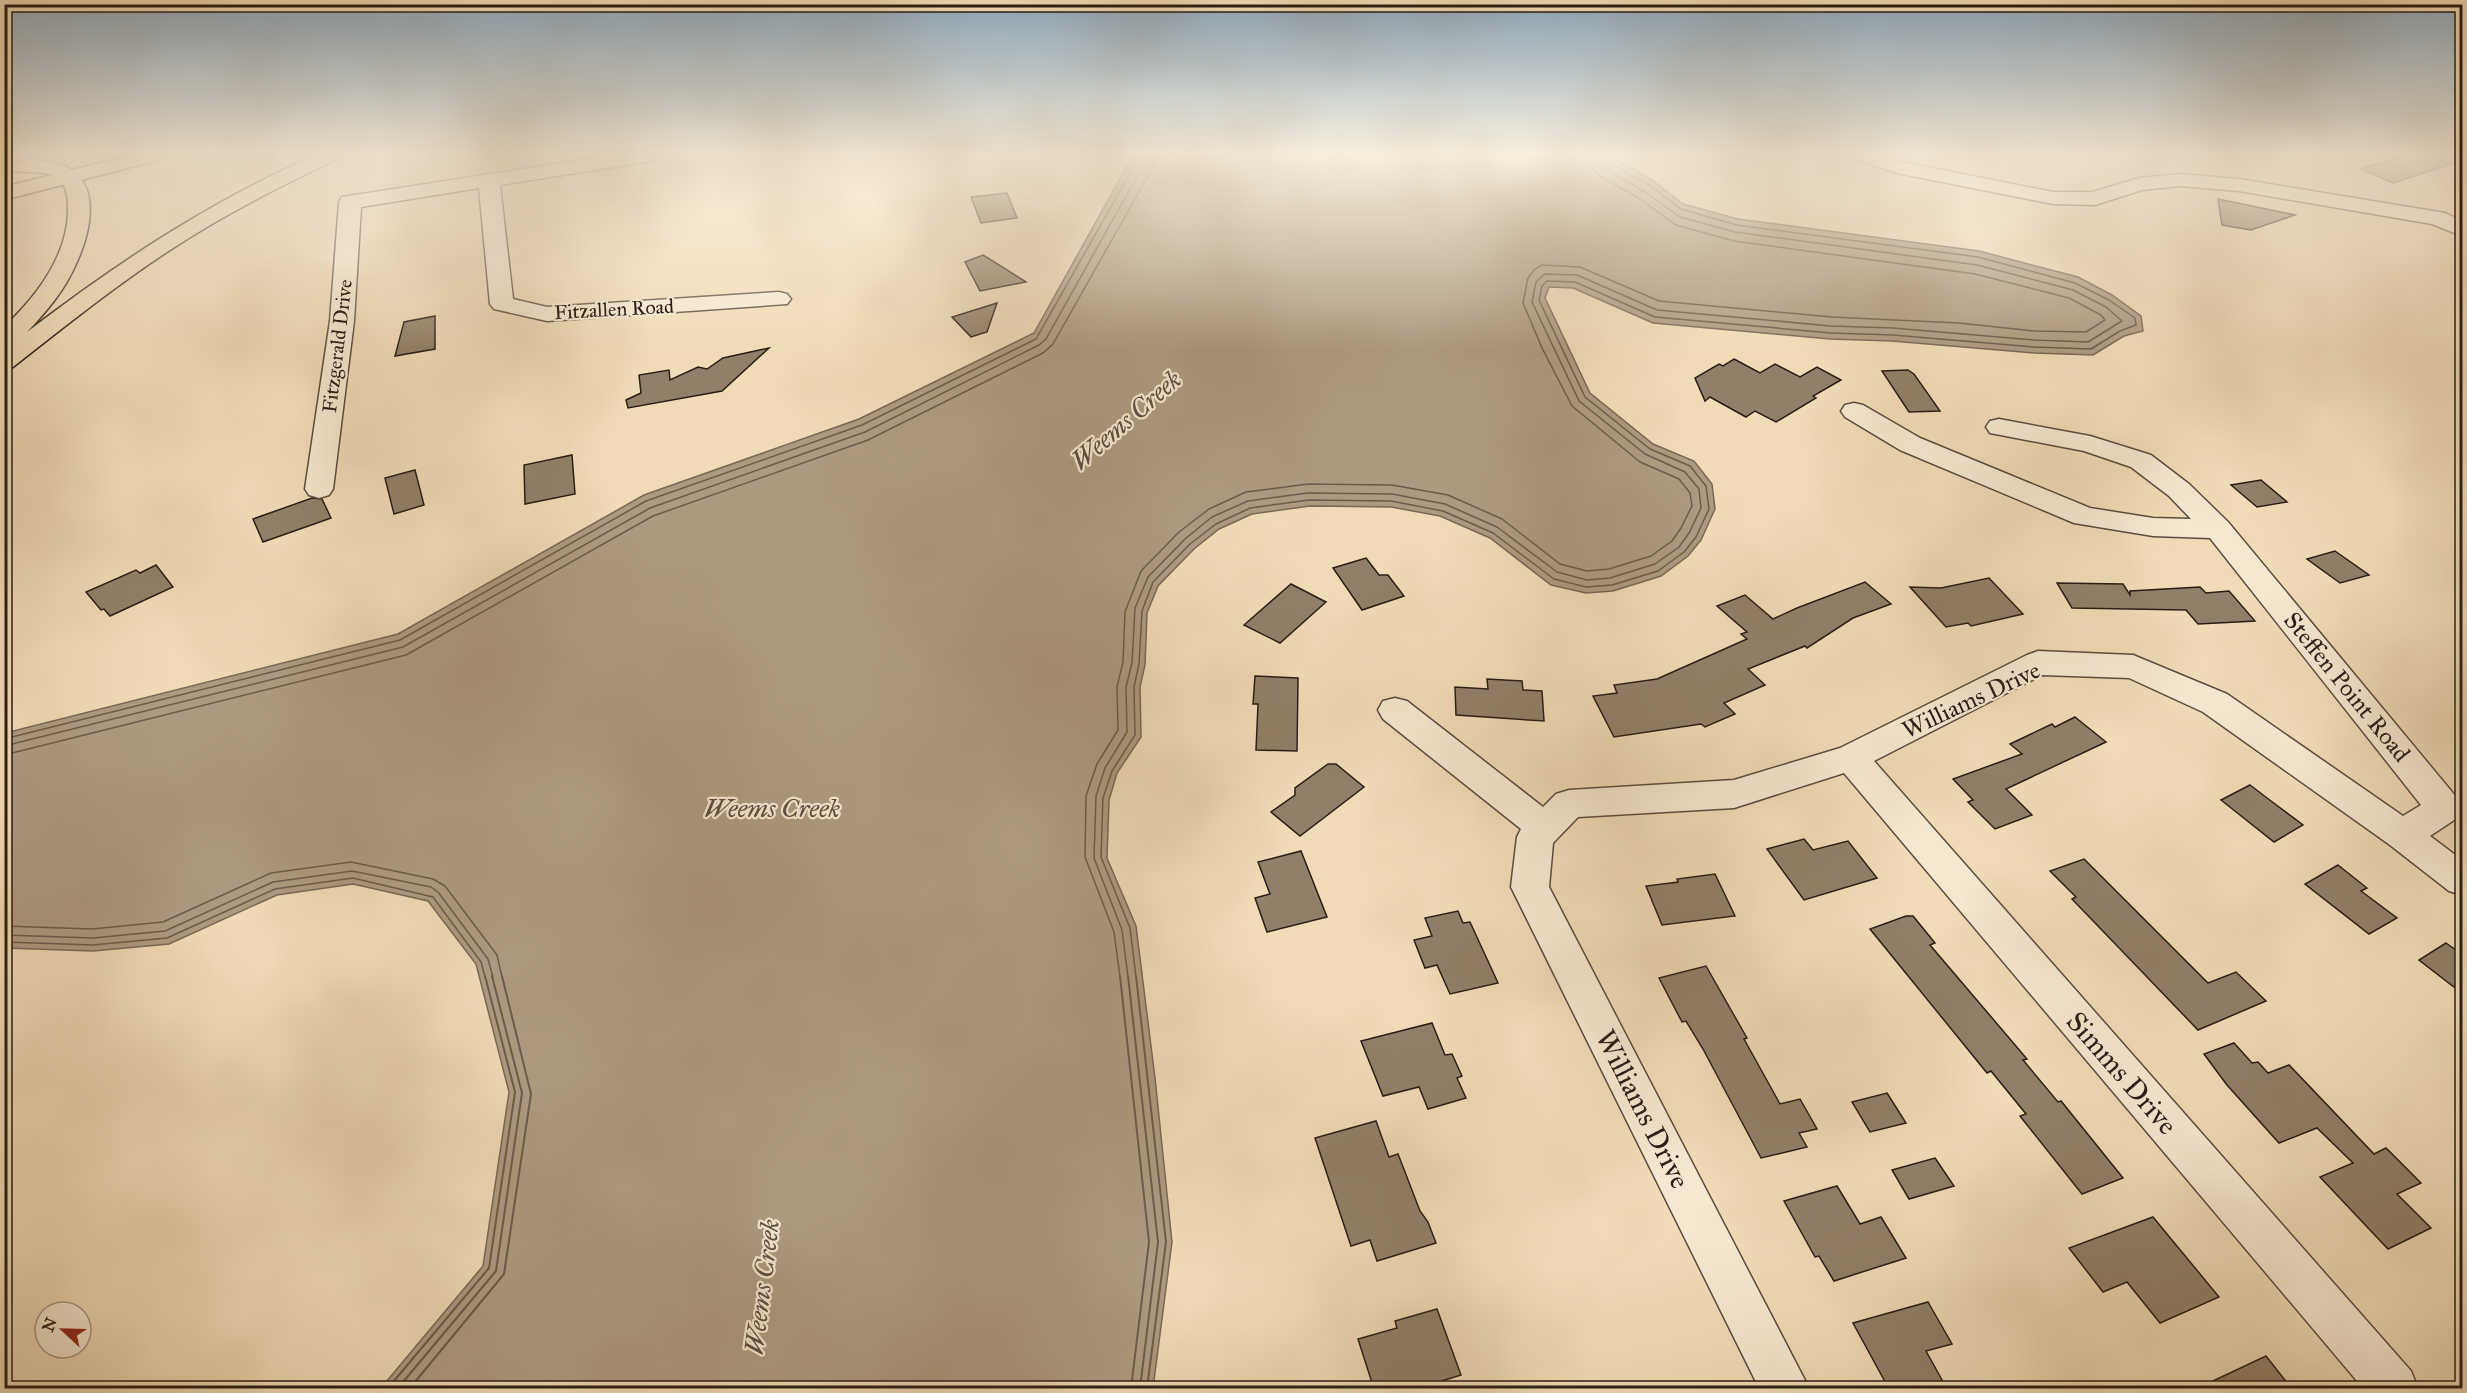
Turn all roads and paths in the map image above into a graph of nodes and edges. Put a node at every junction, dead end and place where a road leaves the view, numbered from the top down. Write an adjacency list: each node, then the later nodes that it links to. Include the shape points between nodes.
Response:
1 (78, 220): 8 (main road, via 78,233 66,262 46,295)
2 (205, 220): 9 (main road, via 161,246)
3 (349, 220): 12 (street, Fitzgerald Drive, via 342,321)
4 (493, 220): 7 (street, Fitzallen Road, via 502,304 547,314)
5 (2442, 220): 6 (street)
6 (2463, 229)
7 (779, 299)
8 (4, 341)
9 (4, 362)
10 (1854, 411): 13 (street, via 1910,444 2084,516 2153,527)
11 (1999, 427): 13 (street, Steffen Point Road, via 2090,444 2141,461 2179,490)
12 (319, 489)
13 (2218, 528): 17 (street, Steffen Point Road, via 2445,808)
14 (1395, 710): 16 (street)
15 (1851, 758): 16 (street, Williams Drive, via 1734,794 1569,804); 17 (street, Williams Drive, via 2038,663 2133,667 2215,703); 20 (street, Simms Drive)
16 (1545, 828): 19 (street, Williams Drive, via 1535,837 1530,887)
17 (2403, 835): 18 (street, Williams Drive)
18 (2463, 880)
19 (1785, 1389)
20 (2394, 1389)

